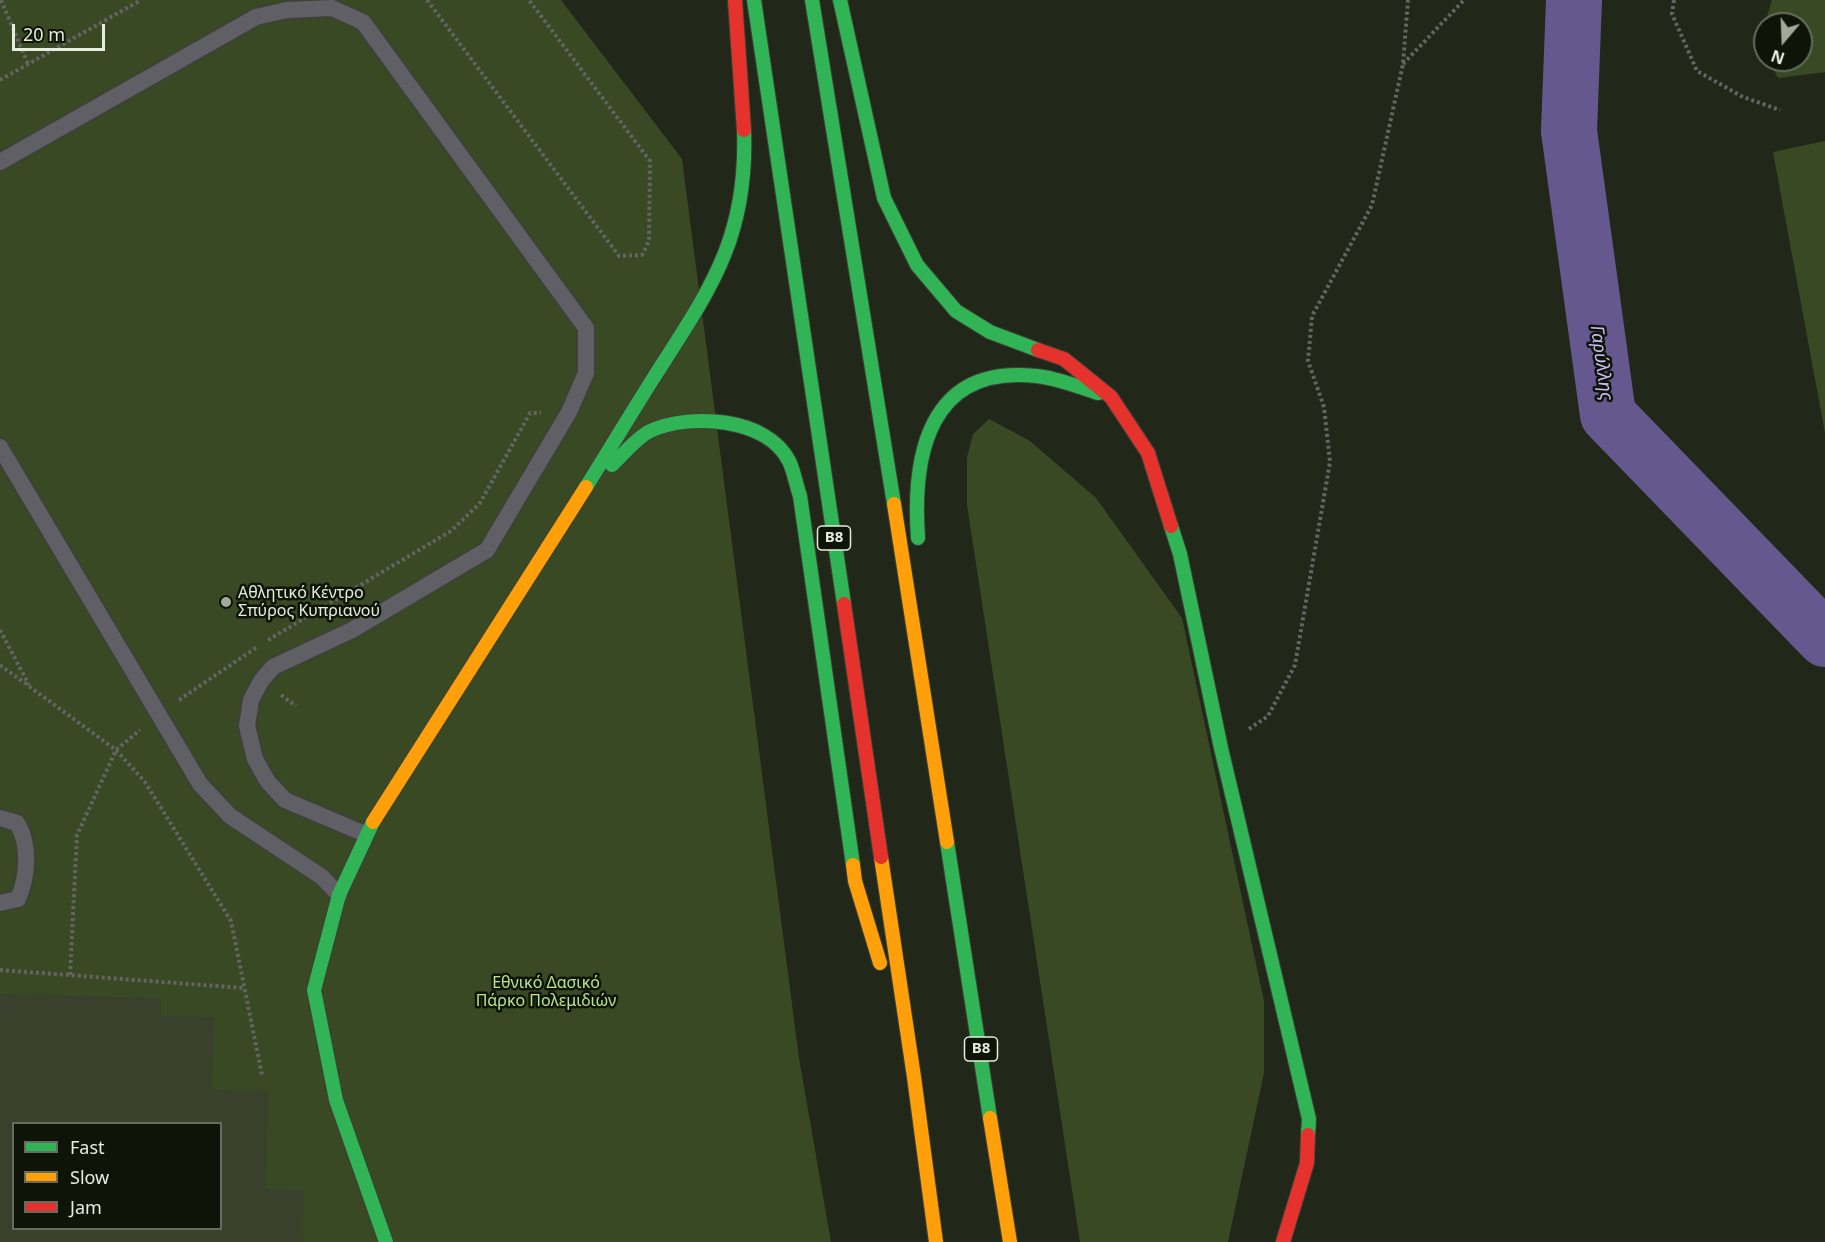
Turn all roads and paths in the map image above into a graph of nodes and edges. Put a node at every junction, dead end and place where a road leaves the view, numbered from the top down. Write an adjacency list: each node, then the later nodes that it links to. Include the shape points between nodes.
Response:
1 (1, 0): 12 (path)
2 (141, 0): 12 (path)
3 (427, 0): 4 (path, via 619,256 642,255 649,241 650,161)
4 (529, 0)
5 (735, 0): 19 (main road, via 746,168 724,264)
6 (754, 0): 34 (main road, B8)
7 (812, 0): 30 (main road, B8)
8 (840, 0): 17 (main road, via 884,198 917,265 956,311 990,332 1064,359)
9 (1408, 0): 13 (path)
10 (1464, 0): 13 (path)
11 (1674, 0): 15 (path, via 1672,14 1697,71 1743,97)
12 (28, 64): 14 (path)
13 (1403, 64): 25 (path, via 1372,205 1312,316 1308,361 1324,407 1330,462 1295,665 1268,716)
14 (0, 80)
15 (1780, 110)
16 (0, 162): 27 (lane, via 256,17 287,10 332,8 363,22 586,328 586,373 569,412 487,550 352,630 273,667 251,700 247,726 255,759 268,782 285,800)
17 (1112, 397): 20 (main road, via 1033,375 982,379 945,403 925,436 917,464 914,509); 25 (main road, via 1148,453 1176,543)
18 (0, 447): 28 (lane, via 200,784 230,816 322,877)
19 (586, 489): 27 (main road); 34 (main road, via 648,432 675,422 702,419 742,428 770,441 788,459 800,496 855,881)
20 (920, 556)
21 (0, 630): 24 (path)
22 (930, 637): 30 (main road)
23 (0, 665): 24 (path)
24 (30, 687): 32 (path, via 116,750 146,782 231,921)
25 (1221, 748): 38 (main road, via 1309,1119 1307,1163)
26 (0, 818): 29 (lane, via 17,823 26,837 24,886 18,899)
27 (365, 834): 28 (main road)
28 (339, 895): 35 (main road, via 314,990 336,1100)
29 (0, 903)
30 (965, 945): 37 (main road, B8)
31 (0, 970): 32 (path)
32 (244, 988): 33 (path)
33 (262, 1075)
34 (914, 1077): 36 (main road, B8)
35 (386, 1242)
36 (936, 1242)
37 (1010, 1242)
38 (1282, 1242)

